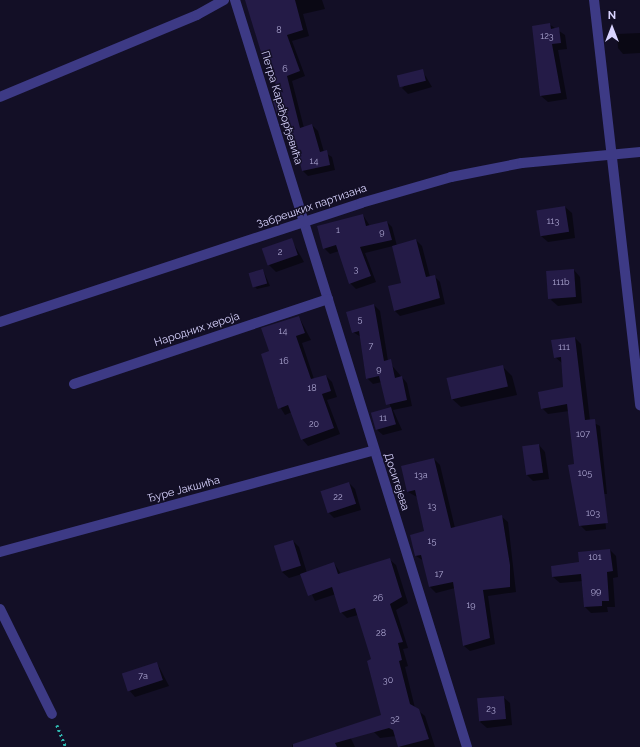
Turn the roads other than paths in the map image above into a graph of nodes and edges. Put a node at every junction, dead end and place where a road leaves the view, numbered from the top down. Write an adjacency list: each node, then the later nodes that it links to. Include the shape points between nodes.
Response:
1 (224, 0): 4 (street, via 197,15)
2 (235, 0): 7 (street, Петра Карађорђевића)
3 (594, 0): 6 (street)
4 (0, 97)
5 (640, 152): 6 (street, Забрешких партизана)
6 (610, 154): 7 (street, Забрешких партизана, via 522,163 451,177); 11 (street)
7 (305, 223): 8 (street, Доситејева); 9 (street, Забрешких партизана)
8 (328, 300): 10 (street, Народних хероја); 12 (street, Доситејева)
9 (0, 322)
10 (74, 384)
11 (640, 405)
12 (373, 451): 13 (street, Ђуре Јакшића); 16 (street, Доситејева)
13 (0, 552)
14 (0, 609): 15 (street)
15 (52, 714)
16 (467, 747)

